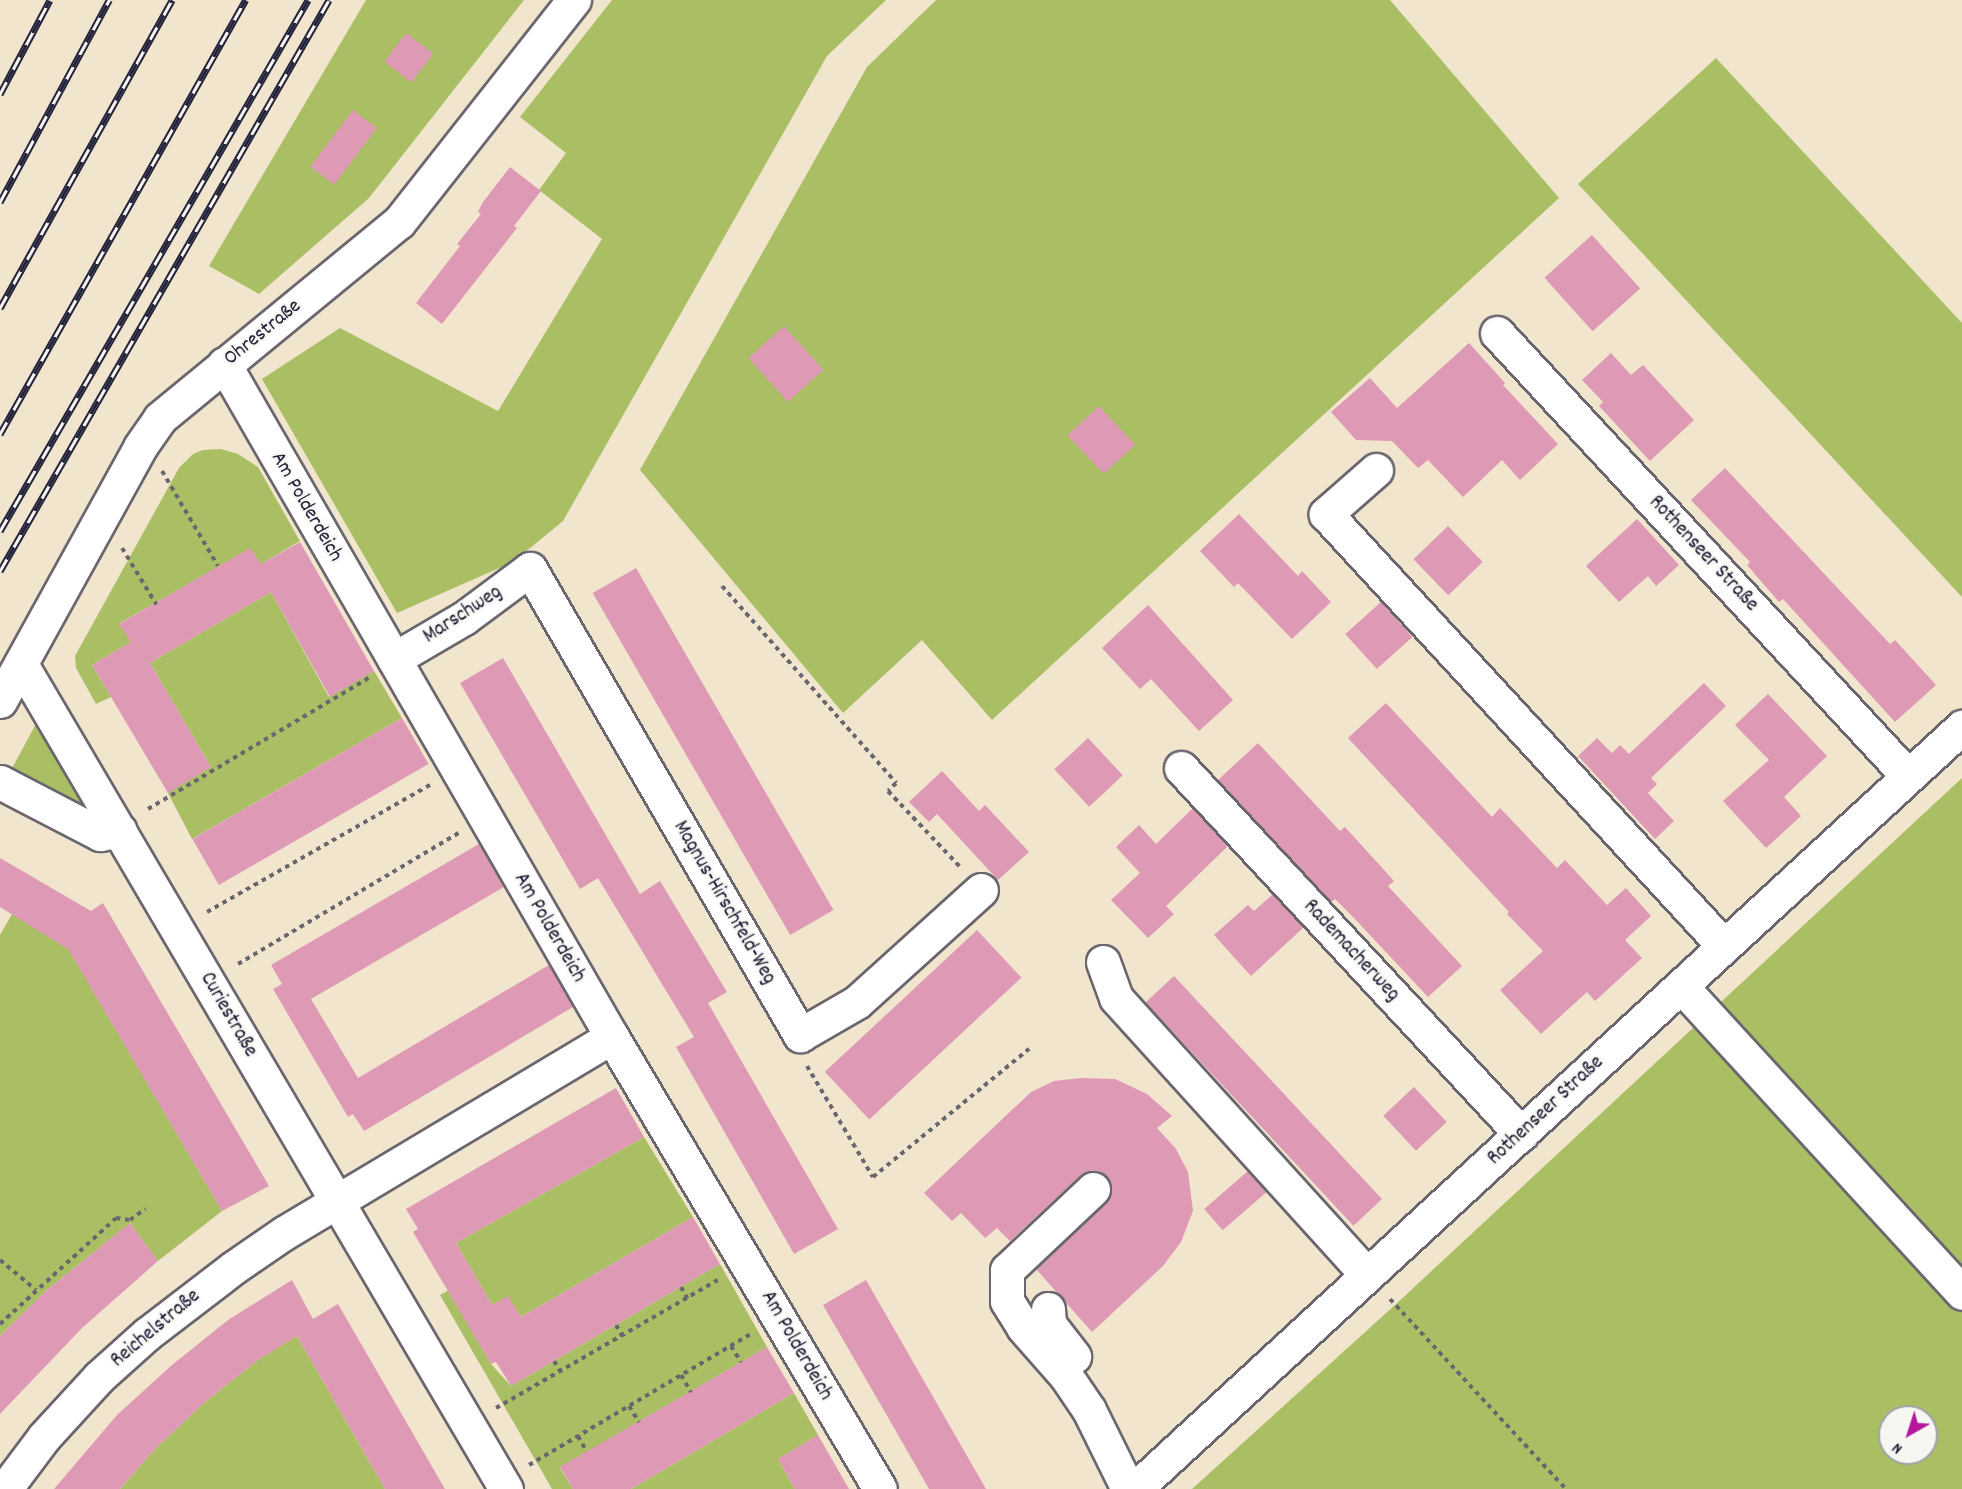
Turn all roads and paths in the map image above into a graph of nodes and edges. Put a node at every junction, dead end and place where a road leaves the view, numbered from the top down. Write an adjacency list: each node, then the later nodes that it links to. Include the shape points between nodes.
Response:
1 (574, 0): 3 (street, Ohrestraße, via 399,222)
2 (1497, 333): 19 (street, Rothenseer Straße)
3 (224, 364): 11 (street, Am Polderdeich); 12 (street, Ohrestraße, via 159,418)
4 (1376, 470): 16 (street, via 1326,514)
5 (162, 471): 7 (path)
6 (122, 548): 10 (path)
7 (218, 566)
8 (530, 569): 11 (street, Marschweg, via 464,618); 30 (street, Magnus-Hirschfeld-Weg)
9 (722, 586): 24 (path, via 896,783 888,791)
10 (156, 604)
11 (395, 661): 18 (street, Am Polderdeich); 21 (path)
12 (21, 664): 13 (street, Ohrestraße); 23 (street, Curiestraße)
13 (0, 701)
14 (1480, 716): 16 (street)
15 (1962, 727): 19 (street, Rothenseer Straße)
16 (1530, 734): 26 (street)
17 (1181, 768): 33 (street, Rademacherweg)
18 (457, 769): 22 (street, Am Polderdeich); 25 (path)
19 (1908, 776): 26 (street, Rothenseer Straße)
20 (0, 782): 23 (street, via 100,834)
21 (148, 810)
22 (485, 818): 28 (path); 31 (street, Am Polderdeich)
23 (120, 830): 35 (street, Curiestraße)
24 (981, 890): 30 (street, via 857,1002)
25 (207, 912)
26 (1724, 946): 29 (street, Rothenseer Straße)
27 (1103, 962): 39 (street, via 1116,998)
28 (238, 964)
29 (1681, 986): 33 (street, Rothenseer Straße); 42 (street)
30 (800, 1035): 32 (path, via 800,1054 873,1177)
31 (612, 1038): 35 (street); 38 (street, Am Polderdeich)
32 (1029, 1049)
33 (1521, 1134): 39 (street, Rothenseer Straße)
34 (1093, 1189): 57 (street, via 1007,1270 1006,1300)
35 (337, 1201): 62 (street, Reichelstraße, via 232,1268 120,1358 80,1396); 63 (street, Curiestraße)
36 (144, 1209): 41 (path, via 130,1220 116,1218)
37 (0, 1260): 41 (path)
38 (747, 1263): 43 (path); 45 (street, Am Polderdeich)
39 (1367, 1275): 66 (street, Rothenseer Straße); 67 (path)
40 (681, 1287): 43 (path)
41 (36, 1290): 46 (path)
42 (1962, 1293)
43 (687, 1298): 48 (path)
44 (1048, 1310): 57 (street, via 1049,1324 1088,1373)
45 (779, 1317): 49 (path); 64 (street, Am Polderdeich)
46 (0, 1324)
47 (616, 1324): 48 (path)
48 (622, 1336): 52 (path)
49 (731, 1346): 51 (path); 53 (path)
50 (554, 1361): 52 (path)
51 (741, 1362)
52 (560, 1371): 56 (path)
53 (681, 1375): 54 (path); 55 (path)
54 (691, 1392)
55 (629, 1406): 58 (path); 59 (path)
56 (495, 1408)
57 (1089, 1410): 65 (street)
58 (639, 1422)
59 (578, 1436): 60 (path); 61 (path)
60 (587, 1452)
61 (528, 1466)
62 (5, 1489)
63 (506, 1489)
64 (880, 1489)
65 (1128, 1489)
66 (1135, 1489)
67 (1566, 1489)

